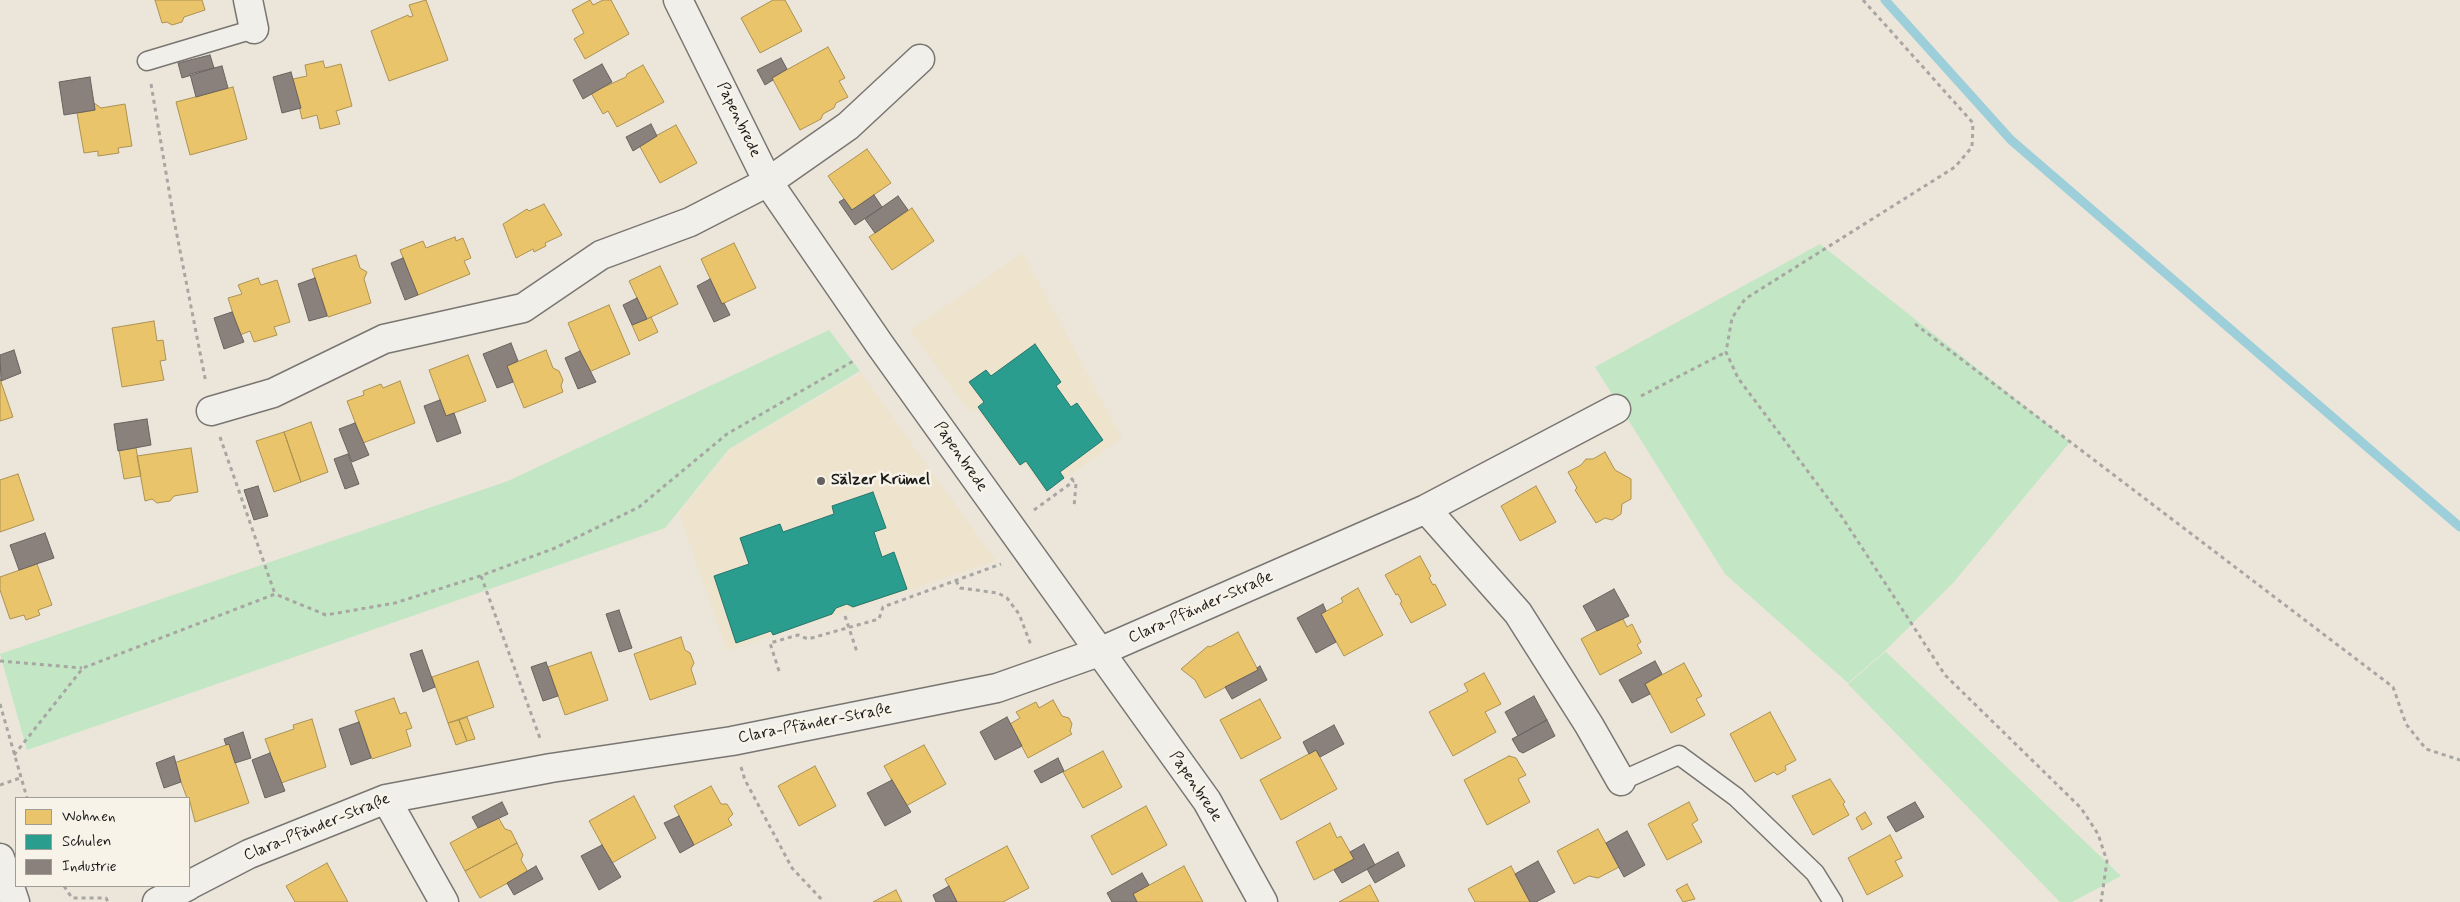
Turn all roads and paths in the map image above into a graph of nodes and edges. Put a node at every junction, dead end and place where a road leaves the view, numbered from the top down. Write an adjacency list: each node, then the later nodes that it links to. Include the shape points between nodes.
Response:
1 (248, 0): 4 (street)
2 (678, 0): 7 (street, Papenbrede)
3 (1863, 0): 9 (path, via 1973,123 1972,147 1955,168 1745,299 1732,318)
4 (254, 29): 6 (lane)
5 (920, 59): 7 (street, via 848,126)
6 (147, 61): 12 (path)
7 (768, 182): 12 (street, via 690,222 601,256 523,308 384,340 273,393); 25 (street, Papenbrede)
8 (1915, 324): 33 (path, via 2393,686 2406,724 2426,749)
9 (1726, 352): 11 (path); 51 (path, via 1738,378 1842,517 1944,675 2081,808 2098,834 2107,861)
10 (857, 358): 19 (path, via 727,434 640,507 556,548)
11 (1616, 409): 16 (street, Clara-Pfänder-Straße)
12 (211, 411): 21 (path)
13 (1071, 478): 14 (path)
14 (1074, 482): 15 (path); 17 (path)
15 (1074, 507)
16 (1426, 509): 25 (street, Clara-Pfänder-Straße); 36 (street, via 1518,613 1589,725)
17 (1031, 512)
18 (1003, 564): 20 (path)
19 (480, 576): 21 (path, via 395,603 326,615); 34 (path)
20 (956, 581): 23 (path, via 883,607 879,619); 29 (path, via 960,588 998,592 1007,598 1019,614)
21 (275, 594): 27 (path)
22 (845, 616): 23 (path)
23 (849, 628): 24 (path); 28 (path, via 808,640 798,635 770,643)
24 (857, 652)
25 (1099, 652): 29 (street, Clara-Pfänder-Straße); 49 (street, Papenbrede, via 1207,801)
26 (0, 661): 27 (path)
27 (83, 668): 32 (path)
28 (779, 671)
29 (1042, 672): 31 (street, Clara-Pfänder-Straße, via 998,688)
30 (0, 704): 32 (path)
31 (732, 741): 34 (street, Clara-Pfänder-Straße); 48 (path, via 745,780 792,868)
32 (14, 755): 35 (path)
33 (2460, 760)
34 (551, 768): 39 (street, Clara-Pfänder-Straße)
35 (20, 778): 37 (path); 38 (path)
36 (1620, 781): 50 (lane, via 1679,755 1736,796 1815,873)
37 (0, 785)
38 (27, 797)
39 (386, 798): 41 (street, Clara-Pfänder-Straße, via 248,854); 47 (street)
40 (0, 858): 44 (street)
41 (190, 885)
42 (65, 887): 45 (path, via 72,898 106,898)
43 (186, 887): 46 (street, Clara-Pfänder-Straße)
44 (15, 902)
45 (108, 902)
46 (157, 902)
47 (444, 902)
48 (824, 902)
49 (1263, 902)
50 (1833, 902)
51 (2101, 902)

